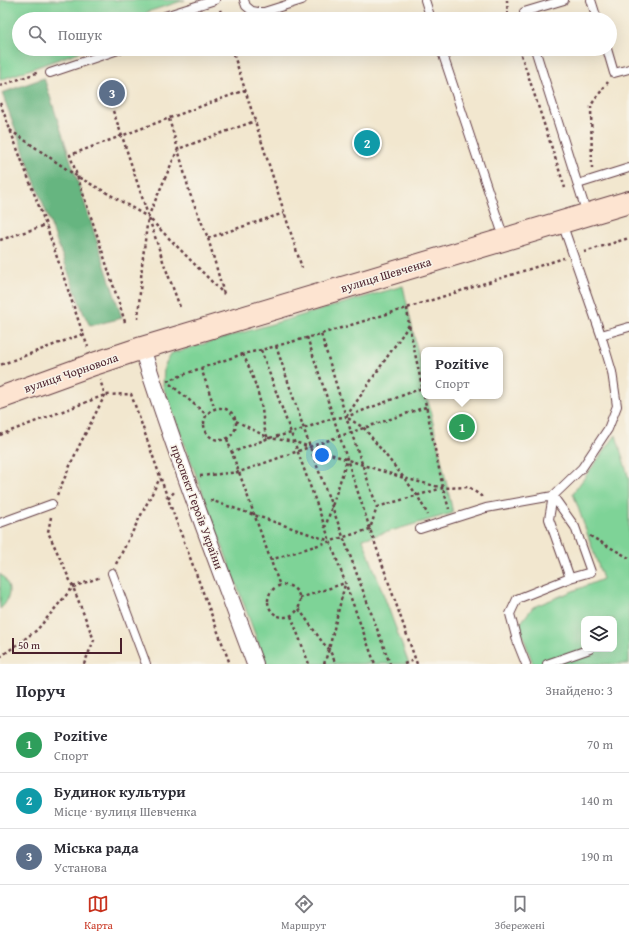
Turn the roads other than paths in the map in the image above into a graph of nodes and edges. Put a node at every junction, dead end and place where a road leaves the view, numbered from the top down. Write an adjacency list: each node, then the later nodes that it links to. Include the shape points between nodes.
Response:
1 (215, 0): 7 (lane)
2 (244, 0): 3 (lane, via 252,11 264,12)
3 (302, 0)
4 (425, 0): 8 (lane)
5 (564, 0): 9 (lane)
6 (591, 0): 10 (lane)
7 (177, 12)
8 (429, 12)
9 (524, 12)
10 (595, 12)
11 (101, 56): 16 (lane)
12 (443, 56): 22 (lane)
13 (538, 56): 18 (lane)
14 (609, 56): 15 (lane, via 614,73)
15 (629, 69)
16 (50, 74)
17 (629, 168): 18 (lane)
18 (578, 184): 20 (lane)
19 (629, 202): 20 (street, вулиця Шевченка)
20 (587, 214): 21 (street, вулиця Шевченка)
21 (562, 222): 22 (street, вулиця Шевченка); 24 (lane)
22 (504, 239): 25 (street, вулиця Шевченка)
23 (629, 327): 24 (lane)
24 (601, 335): 27 (lane, via 612,372 616,406 608,428 582,468)
25 (142, 348): 26 (street, вулиця Чорновола); 35 (street, проспект Героїв України, via 186,478)
26 (0, 398)
27 (553, 496): 30 (lane, via 486,508); 32 (lane, via 549,519); 32 (lane, via 575,527 591,572)
28 (52, 504): 29 (lane)
29 (0, 523)
30 (420, 529)
31 (112, 573): 34 (lane)
32 (570, 578): 36 (lane, via 517,599 510,614)
33 (581, 652): 37 (lane)
34 (146, 664)
35 (255, 664)
36 (526, 664)
37 (547, 664)

